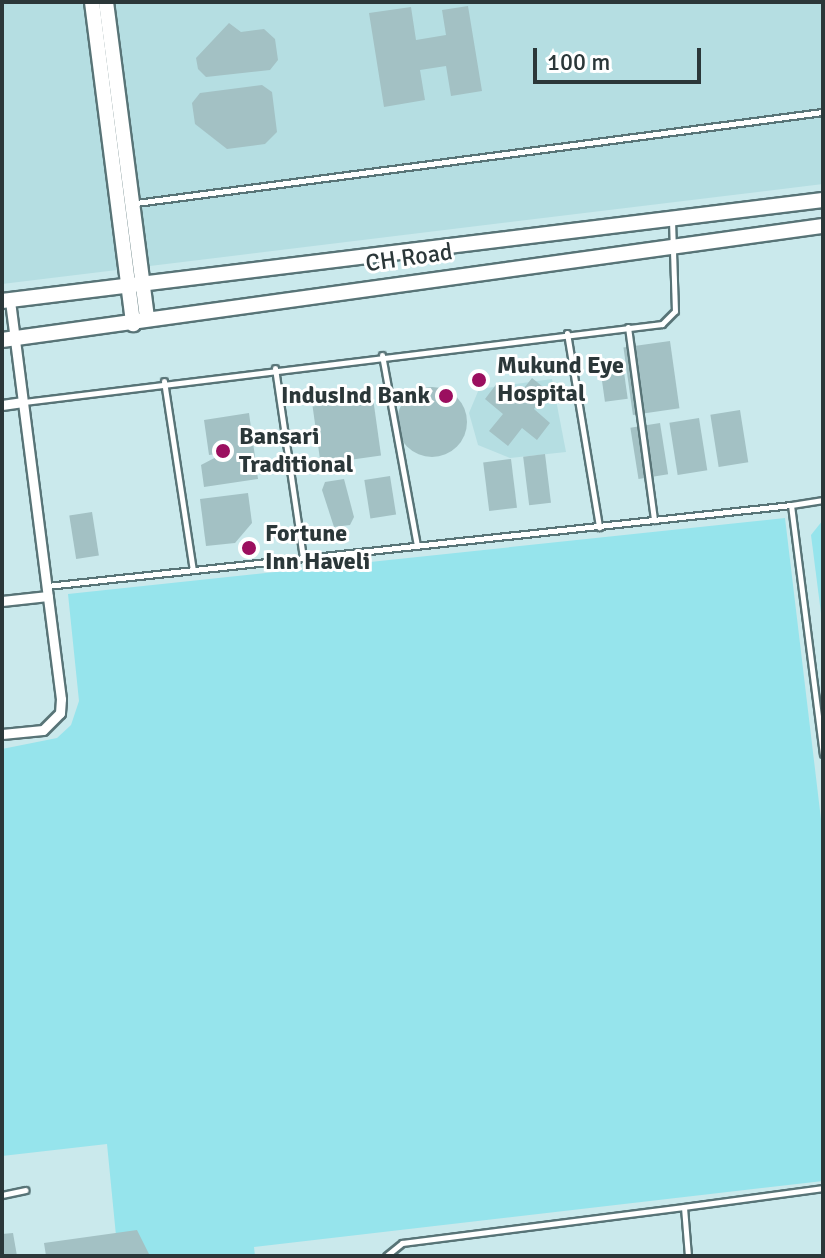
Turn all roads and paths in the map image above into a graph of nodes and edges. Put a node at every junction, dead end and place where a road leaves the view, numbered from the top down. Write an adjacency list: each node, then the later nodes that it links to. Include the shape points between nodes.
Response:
1 (97, 3): 4 (street); 9 (street)
2 (823, 112): 4 (lane)
3 (823, 200): 5 (street, CH Road)
4 (131, 204): 8 (street)
5 (672, 218): 7 (lane); 8 (street, CH Road)
6 (823, 226): 7 (street, CH Road)
7 (673, 242): 11 (street, CH Road); 12 (lane, via 675,311 662,324)
8 (141, 284): 9 (street, CH Road); 11 (street)
9 (124, 287): 10 (street, CH Road); 11 (street)
10 (6, 300): 14 (street)
11 (140, 321): 14 (street, CH Road)
12 (628, 327): 13 (lane); 22 (lane)
13 (567, 333): 15 (lane); 23 (lane)
14 (8, 339): 18 (street)
15 (382, 355): 16 (lane); 24 (lane)
16 (275, 368): 17 (lane); 25 (lane)
17 (164, 381): 18 (lane); 26 (lane)
18 (23, 402): 19 (street); 27 (street)
19 (2, 405)
20 (823, 500): 21 (lane)
21 (791, 505): 22 (lane); 30 (lane)
22 (654, 520): 23 (lane)
23 (599, 527): 24 (lane)
24 (417, 546): 25 (lane)
25 (303, 558): 26 (lane)
26 (193, 570): 27 (lane)
27 (48, 591): 28 (street); 29 (street, via 60,713 43,730)
28 (2, 601)
29 (2, 734)
30 (823, 754)
31 (823, 1188): 34 (lane)
32 (25, 1190): 33 (lane)
33 (2, 1195)
34 (684, 1207): 35 (lane, via 402,1243); 36 (lane)
35 (386, 1256)
36 (688, 1256)

